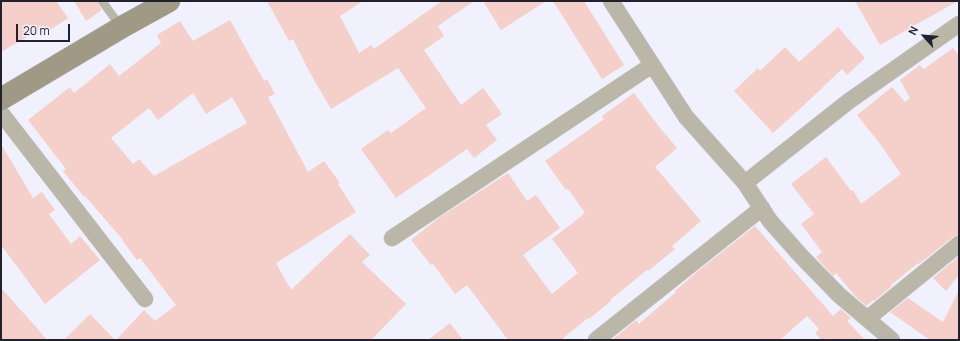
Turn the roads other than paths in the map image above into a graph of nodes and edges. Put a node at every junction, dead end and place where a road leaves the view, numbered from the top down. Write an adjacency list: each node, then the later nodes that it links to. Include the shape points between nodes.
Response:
1 (102, 1): 5 (lane)
2 (169, 1): 5 (street)
3 (611, 1): 6 (street)
4 (959, 24): 9 (street, via 849,101)
5 (122, 27): 7 (street)
6 (652, 65): 9 (street, via 686,117); 11 (street)
7 (1, 99)
8 (1, 113): 13 (street)
9 (745, 183): 10 (street)
10 (762, 208): 14 (street, via 801,256); 15 (street)
11 (392, 238)
12 (959, 244): 14 (street)
13 (145, 299)
14 (871, 329): 16 (street)
15 (596, 340)
16 (892, 340)

